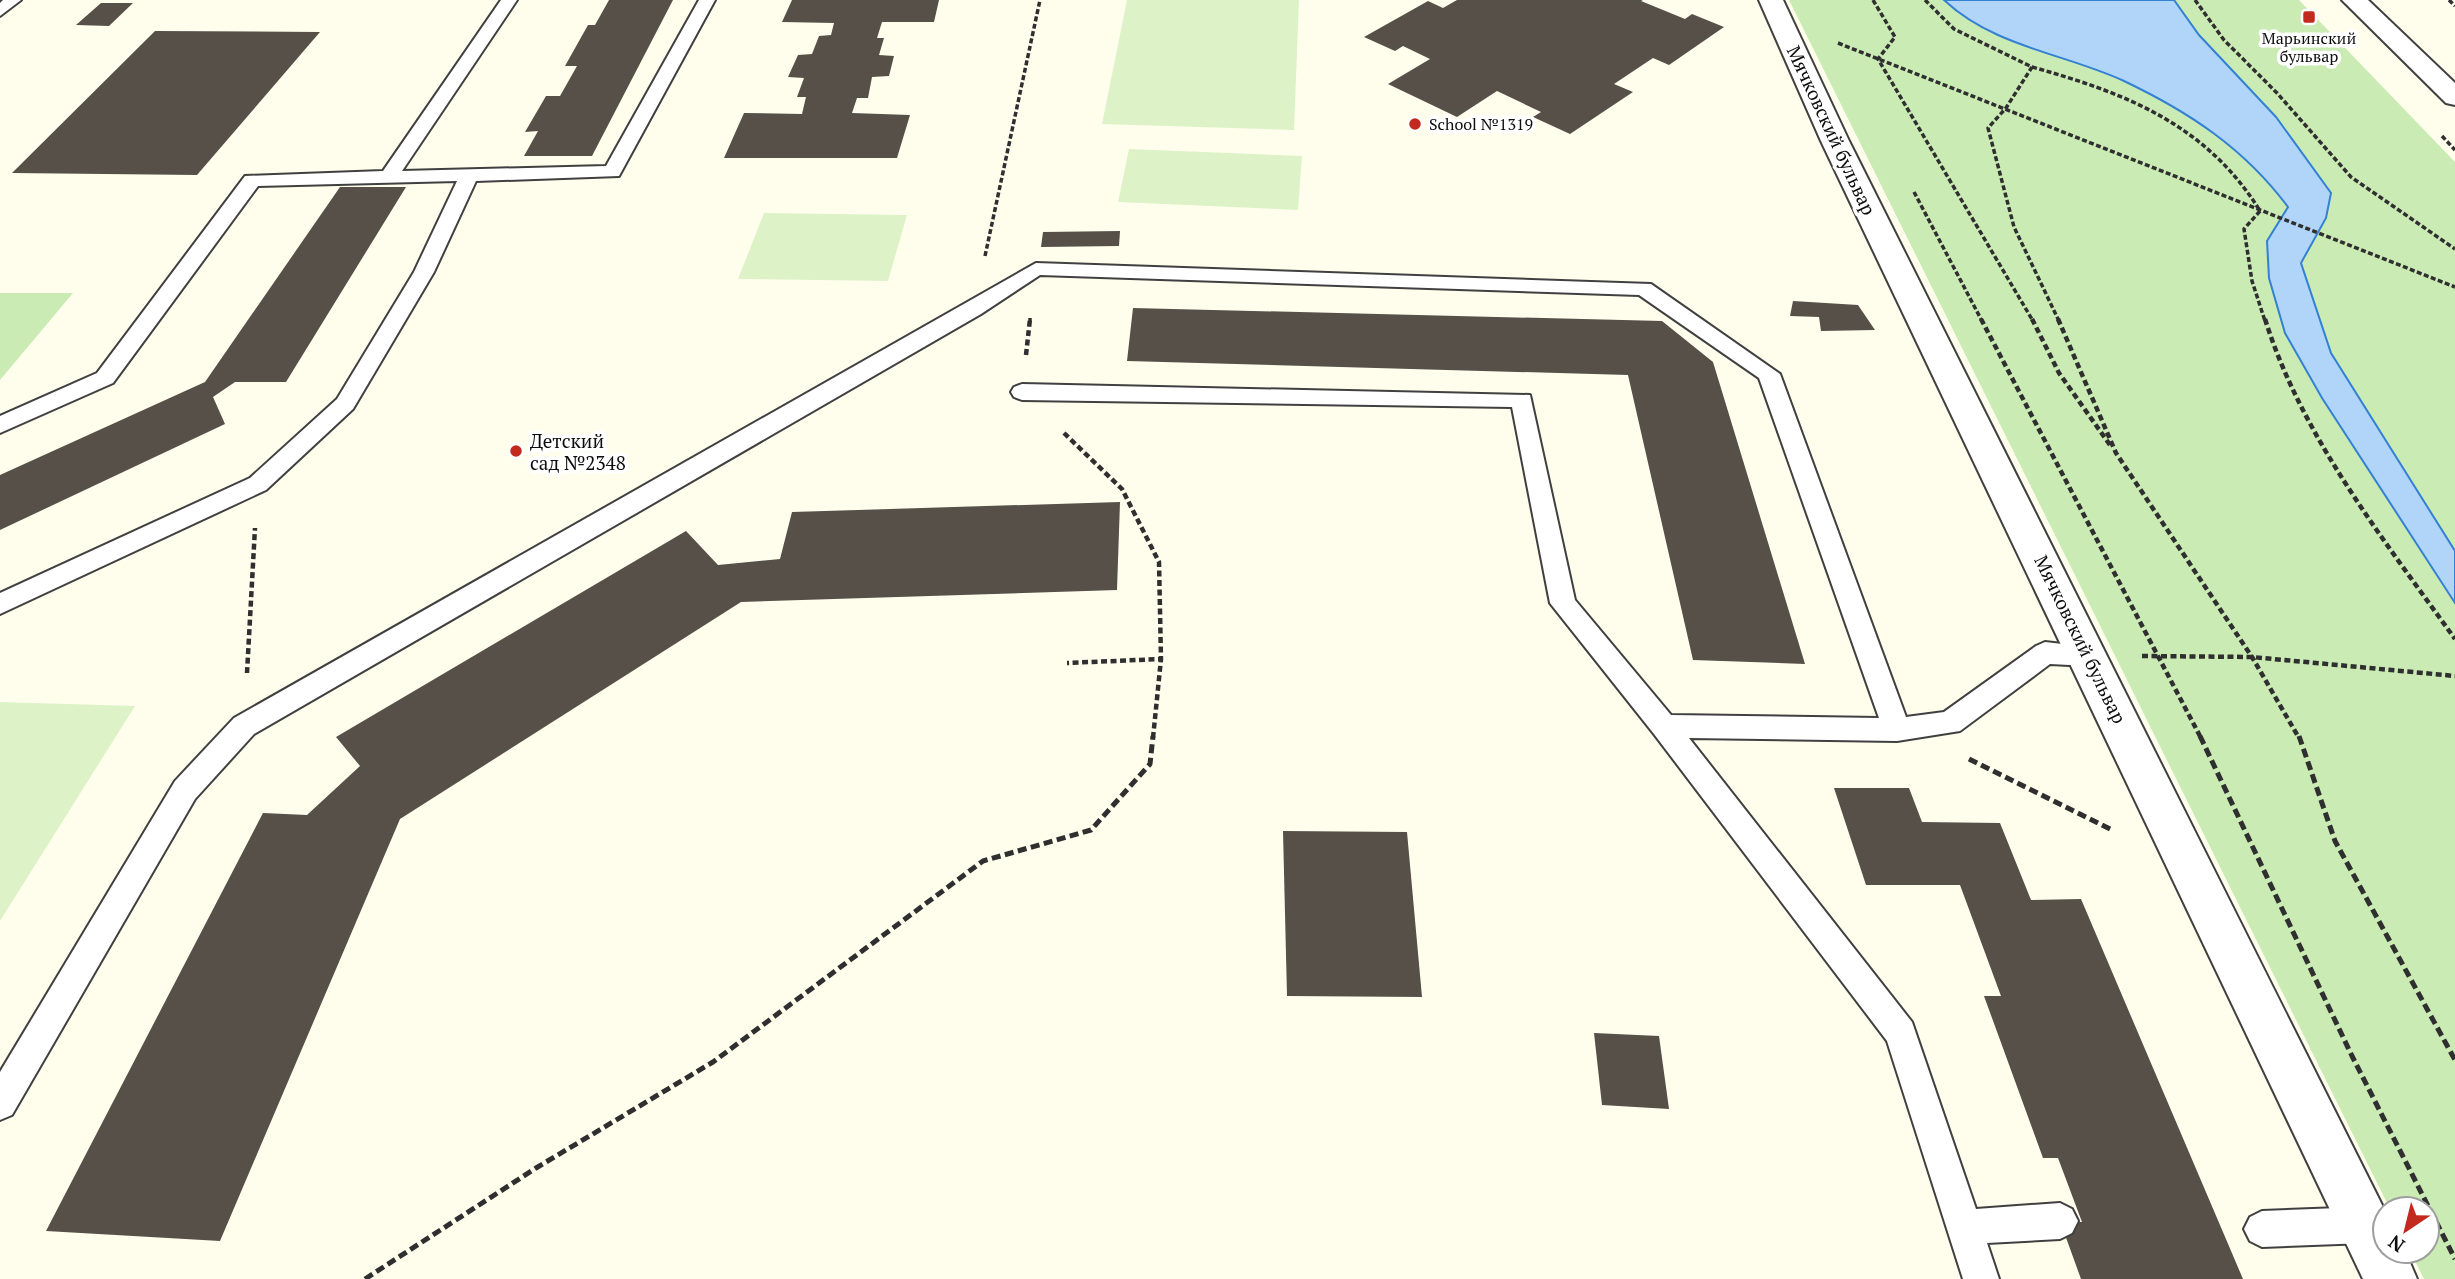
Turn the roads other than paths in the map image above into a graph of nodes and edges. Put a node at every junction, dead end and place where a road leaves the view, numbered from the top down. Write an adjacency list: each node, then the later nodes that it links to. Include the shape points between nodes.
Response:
1 (13, 0): 6 (lane)
2 (509, 0): 9 (lane)
3 (707, 0): 8 (lane, via 612,172)
4 (1771, 0): 13 (street, Мячковский бульвар, via 1835,141)
5 (2354, 0): 7 (street)
6 (0, 11)
7 (2455, 97)
8 (469, 175): 9 (lane); 12 (lane, via 424,272 345,404 258,484)
9 (390, 176): 11 (lane, via 252,180 105,378)
10 (1022, 392): 14 (lane, via 1522,400 1563,603)
11 (0, 425)
12 (0, 604)
13 (2089, 656): 15 (lane, via 2045,653 1950,723); 18 (street, Мячковский бульвар)
14 (1664, 726): 15 (lane); 19 (lane, via 1901,1033)
15 (1897, 730): 16 (lane, via 1769,374 1644,289 1036,269 974,309 244,726 185,790)
16 (0, 1103)
17 (2060, 1221): 19 (lane)
18 (2366, 1225): 20 (lane); 22 (street, Мячковский бульвар)
19 (1966, 1227): 21 (lane)
20 (2262, 1230)
21 (1981, 1279)
22 (2391, 1279)

